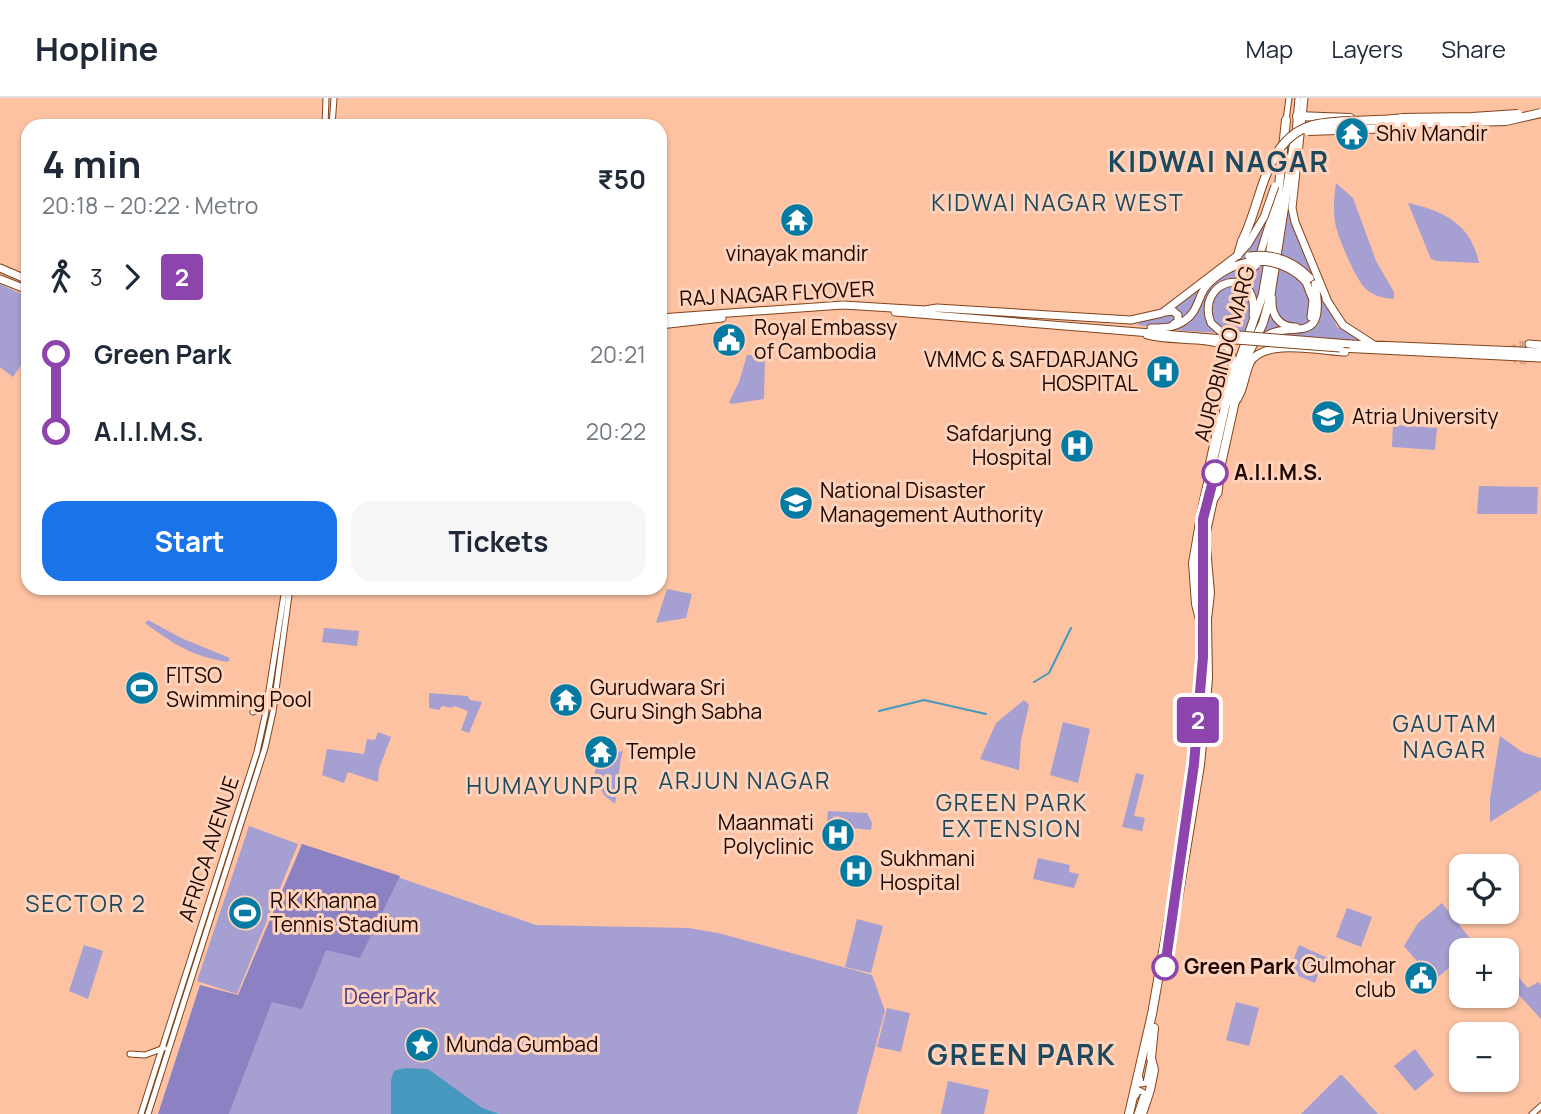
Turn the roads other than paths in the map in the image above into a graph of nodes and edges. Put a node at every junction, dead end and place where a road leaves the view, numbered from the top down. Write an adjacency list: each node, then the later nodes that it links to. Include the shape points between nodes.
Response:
1 (326, 98): 9 (main road)
2 (334, 98): 10 (main road)
3 (1289, 98): 11 (main road, AUROBINDO MARG)
4 (1298, 98): 7 (main road)
5 (1304, 98): 7 (main road)
6 (1541, 111): 8 (highway, bridge); 12 (highway, bridge, via 1506,121)
7 (1303, 117): 8 (highway, bridge); 12 (main road)
8 (1405, 118): 15 (highway, bridge, via 1316,124 1292,135 1274,156)
9 (325, 119)
10 (332, 119)
11 (1286, 120): 14 (highway, AUROBINDO MARG); 15 (main road, bridge, via 1275,186 1264,217)
12 (1301, 133): 13 (highway, AUROBINDO MARG)
13 (1294, 170): 23 (highway, AUROBINDO MARG); 25 (main road, via 1294,218)
14 (1277, 202): 17 (main road); 30 (highway, AUROBINDO MARG, via 1263,294)
15 (1245, 242): 16 (highway)
16 (1238, 255): 18 (main road)
17 (1251, 261): 18 (main road); 22 (main road, bridge, via 1282,265); 31 (main road, via 1210,282 1191,316); 33 (main road, bridge, via 1251,270 1219,282 1205,300 1206,324 1213,334)
18 (1226, 264): 26 (main road)
19 (0, 268): 20 (main road)
20 (21, 277)
21 (0, 279): 24 (main road)
22 (1310, 282): 23 (main road, via 1312,313 1305,323 1293,327 1280,323 1273,312); 25 (main road); 41 (main road, via 1318,306 1313,321 1299,331 1270,332)
23 (1274, 283): 41 (highway, AUROBINDO MARG, via 1263,323)
24 (21, 287)
25 (1328, 302): 35 (main road, via 1343,326)
26 (1162, 313): 28 (main road, RAJ NAGAR FLYOVER, via 1131,320 843,305); 31 (main road, via 1178,315 1178,321)
27 (667, 318): 28 (main road, RAJ NAGAR FLYOVER)
28 (686, 319): 29 (main road, RAJ NAGAR FLYOVER); 32 (main road, RAJ NAGAR FLYOVER, via 870,309)
29 (667, 323)
30 (1252, 325): 33 (main road, via 1251,292 1242,283 1227,282 1214,292 1208,308); 42 (highway, AUROBINDO MARG)
31 (1169, 327): 32 (main road)
32 (1130, 330): 33 (main road); 42 (main road, via 1228,347 1233,359 1223,396)
33 (1220, 335): 35 (main road, bridge); 37 (main road, bridge)
34 (1529, 344): 36 (main road)
35 (1375, 345): 38 (main road)
36 (1541, 345)
37 (1398, 352): 39 (main road); 42 (main road, via 1269,348 1253,358 1241,396)
38 (1541, 352)
39 (1541, 360): 40 (main road)
40 (1527, 361)
41 (1243, 365): 42 (highway, AUROBINDO MARG)
42 (1228, 409): 43 (highway, AUROBINDO MARG); 44 (highway, AUROBINDO MARG, via 1205,536)
43 (1196, 554): 44 (main road, via 1198,579 1203,583 1208,579); 47 (highway, AUROBINDO MARG, via 1194,590)
44 (1206, 555): 47 (highway, AUROBINDO MARG, via 1210,593)
45 (284, 595): 48 (main road, AFRICA AVENUE)
46 (289, 595): 59 (main road, AFRICA AVENUE, via 265,748)
47 (1204, 618): 54 (highway, AUROBINDO MARG, via 1210,683); 55 (highway, AUROBINDO MARG, via 1183,839)
48 (267, 706): 49 (main road); 51 (main road, AFRICA AVENUE)
49 (253, 712)
50 (259, 718): 51 (main road)
51 (262, 729): 52 (main road, AFRICA AVENUE)
52 (164, 1048): 53 (main road, via 145,1055); 58 (main road, AFRICA AVENUE)
53 (130, 1054)
54 (1151, 1058): 55 (main road, via 1142,1084); 57 (highway, AUROBINDO MARG, via 1150,1090)
55 (1141, 1065): 57 (highway, AUROBINDO MARG, via 1134,1086)
56 (1541, 1106): 60 (main road)
57 (1135, 1112)
58 (141, 1114)
59 (148, 1114)
60 (1532, 1114)

